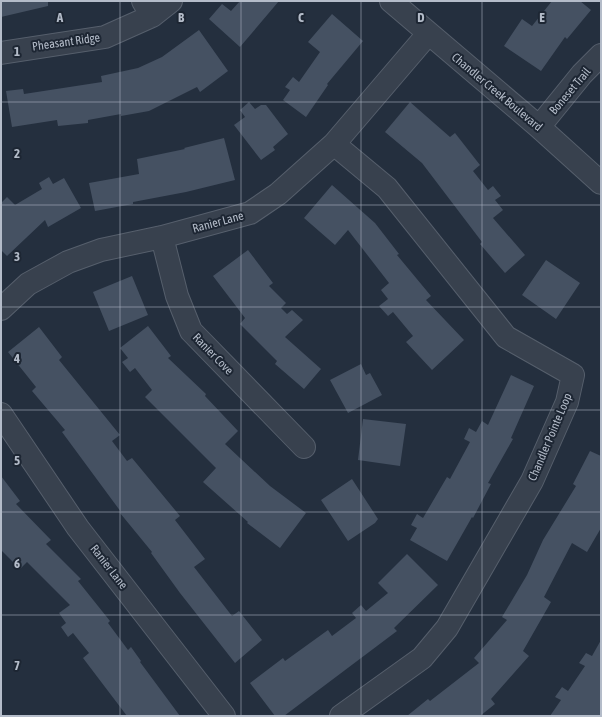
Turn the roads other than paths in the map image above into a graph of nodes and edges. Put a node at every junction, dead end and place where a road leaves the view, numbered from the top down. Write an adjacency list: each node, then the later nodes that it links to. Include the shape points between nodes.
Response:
1 (171, 1): 3 (street, Pheasant Ridge)
2 (392, 1): 4 (street, Chandler Creek Boulevard)
3 (147, 9): 5 (street, Pheasant Ridge, via 105,37)
4 (428, 34): 7 (street, Chandler Creek Boulevard); 8 (street, Ranier Lane)
5 (1, 53)
6 (601, 55): 7 (street, Boneset Trail)
7 (539, 127): 9 (street, Chandler Creek Boulevard)
8 (334, 144): 10 (street, Ranier Lane, via 278,194 250,213); 15 (street, Chandler Pointe Loop, via 387,188 506,337 573,375 567,402 532,481 447,628 422,658)
9 (601, 183)
10 (162, 237): 11 (street, Ranier Lane, via 101,250 68,262 28,284); 13 (street, Ranier Cove, via 177,296 191,331)
11 (1, 309)
12 (1, 414): 14 (street, Ranier Lane, via 78,528)
13 (304, 447)
14 (224, 716)
15 (341, 716)

